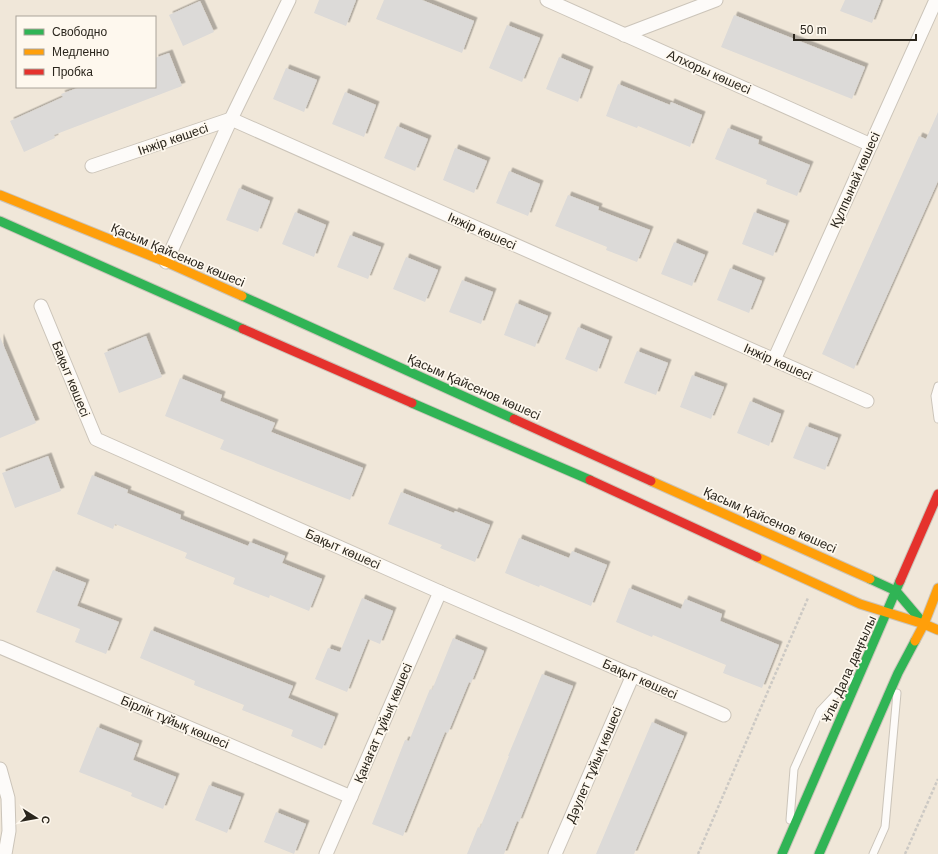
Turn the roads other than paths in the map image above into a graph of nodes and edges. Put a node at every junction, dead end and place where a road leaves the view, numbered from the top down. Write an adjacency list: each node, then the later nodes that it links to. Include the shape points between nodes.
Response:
1 (289, 0): 6 (street)
2 (547, 0): 5 (street, Алхоры көшесі)
3 (716, 0): 5 (street)
4 (936, 0): 7 (street, Құлпынай көшесі)
5 (624, 35): 7 (street, Алхоры көшесі)
6 (231, 119): 8 (street, Інжір көшесі); 11 (street); 13 (street, Інжір көшесі)
7 (871, 145): 13 (street, Құлпынай көшесі)
8 (92, 166)
9 (0, 195): 11 (street, Қасым Қайсенов көшесі)
10 (0, 220): 21 (street, Қасым Қайсенов көшесі, via 231,324 590,480 860,604)
11 (166, 262): 19 (street, Қасым Қайсенов көшесі)
12 (41, 306): 20 (street, Бақыт көшесі, via 96,439)
13 (774, 360): 15 (street, Інжір көшесі)
14 (938, 386): 16 (lane, via 935,396)
15 (867, 401)
16 (938, 419)
17 (938, 494): 19 (street, Ұлы Дала даңғылы)
18 (938, 588): 22 (street)
19 (896, 591): 21 (street, Ұлы Дала даңғылы); 22 (street, Қасым Қайсенов көшесі)
20 (440, 592): 27 (street, Бақыт көшесі); 30 (street, Қанағат тұйық көшесі)
21 (887, 613): 22 (street, Қасым Қайсенов көшесі); 25 (street, Ұлы Дала даңғылы)
22 (924, 624): 23 (street, Қасым Қайсенов көшесі); 26 (street)
23 (938, 630)
24 (0, 647): 30 (street, Бірлік тұйық көшесі)
25 (865, 664): 31 (street, Ұлы Дала даңғылы); 31 (lane, via 820,711 794,770)
26 (898, 673): 36 (street); 37 (lane, via 885,826)
27 (633, 675): 28 (street, Бақыт көшесі); 34 (street, Дәулет тұйық көшесі)
28 (724, 715)
29 (0, 769): 32 (street, via 8,798 9,831)
30 (351, 797): 33 (street, Қанағат тұйық көшесі)
31 (788, 840): 35 (street, Ұлы Дала даңғылы)
32 (5, 854)
33 (326, 854)
34 (555, 854)
35 (782, 854)
36 (819, 854)
37 (873, 854)

